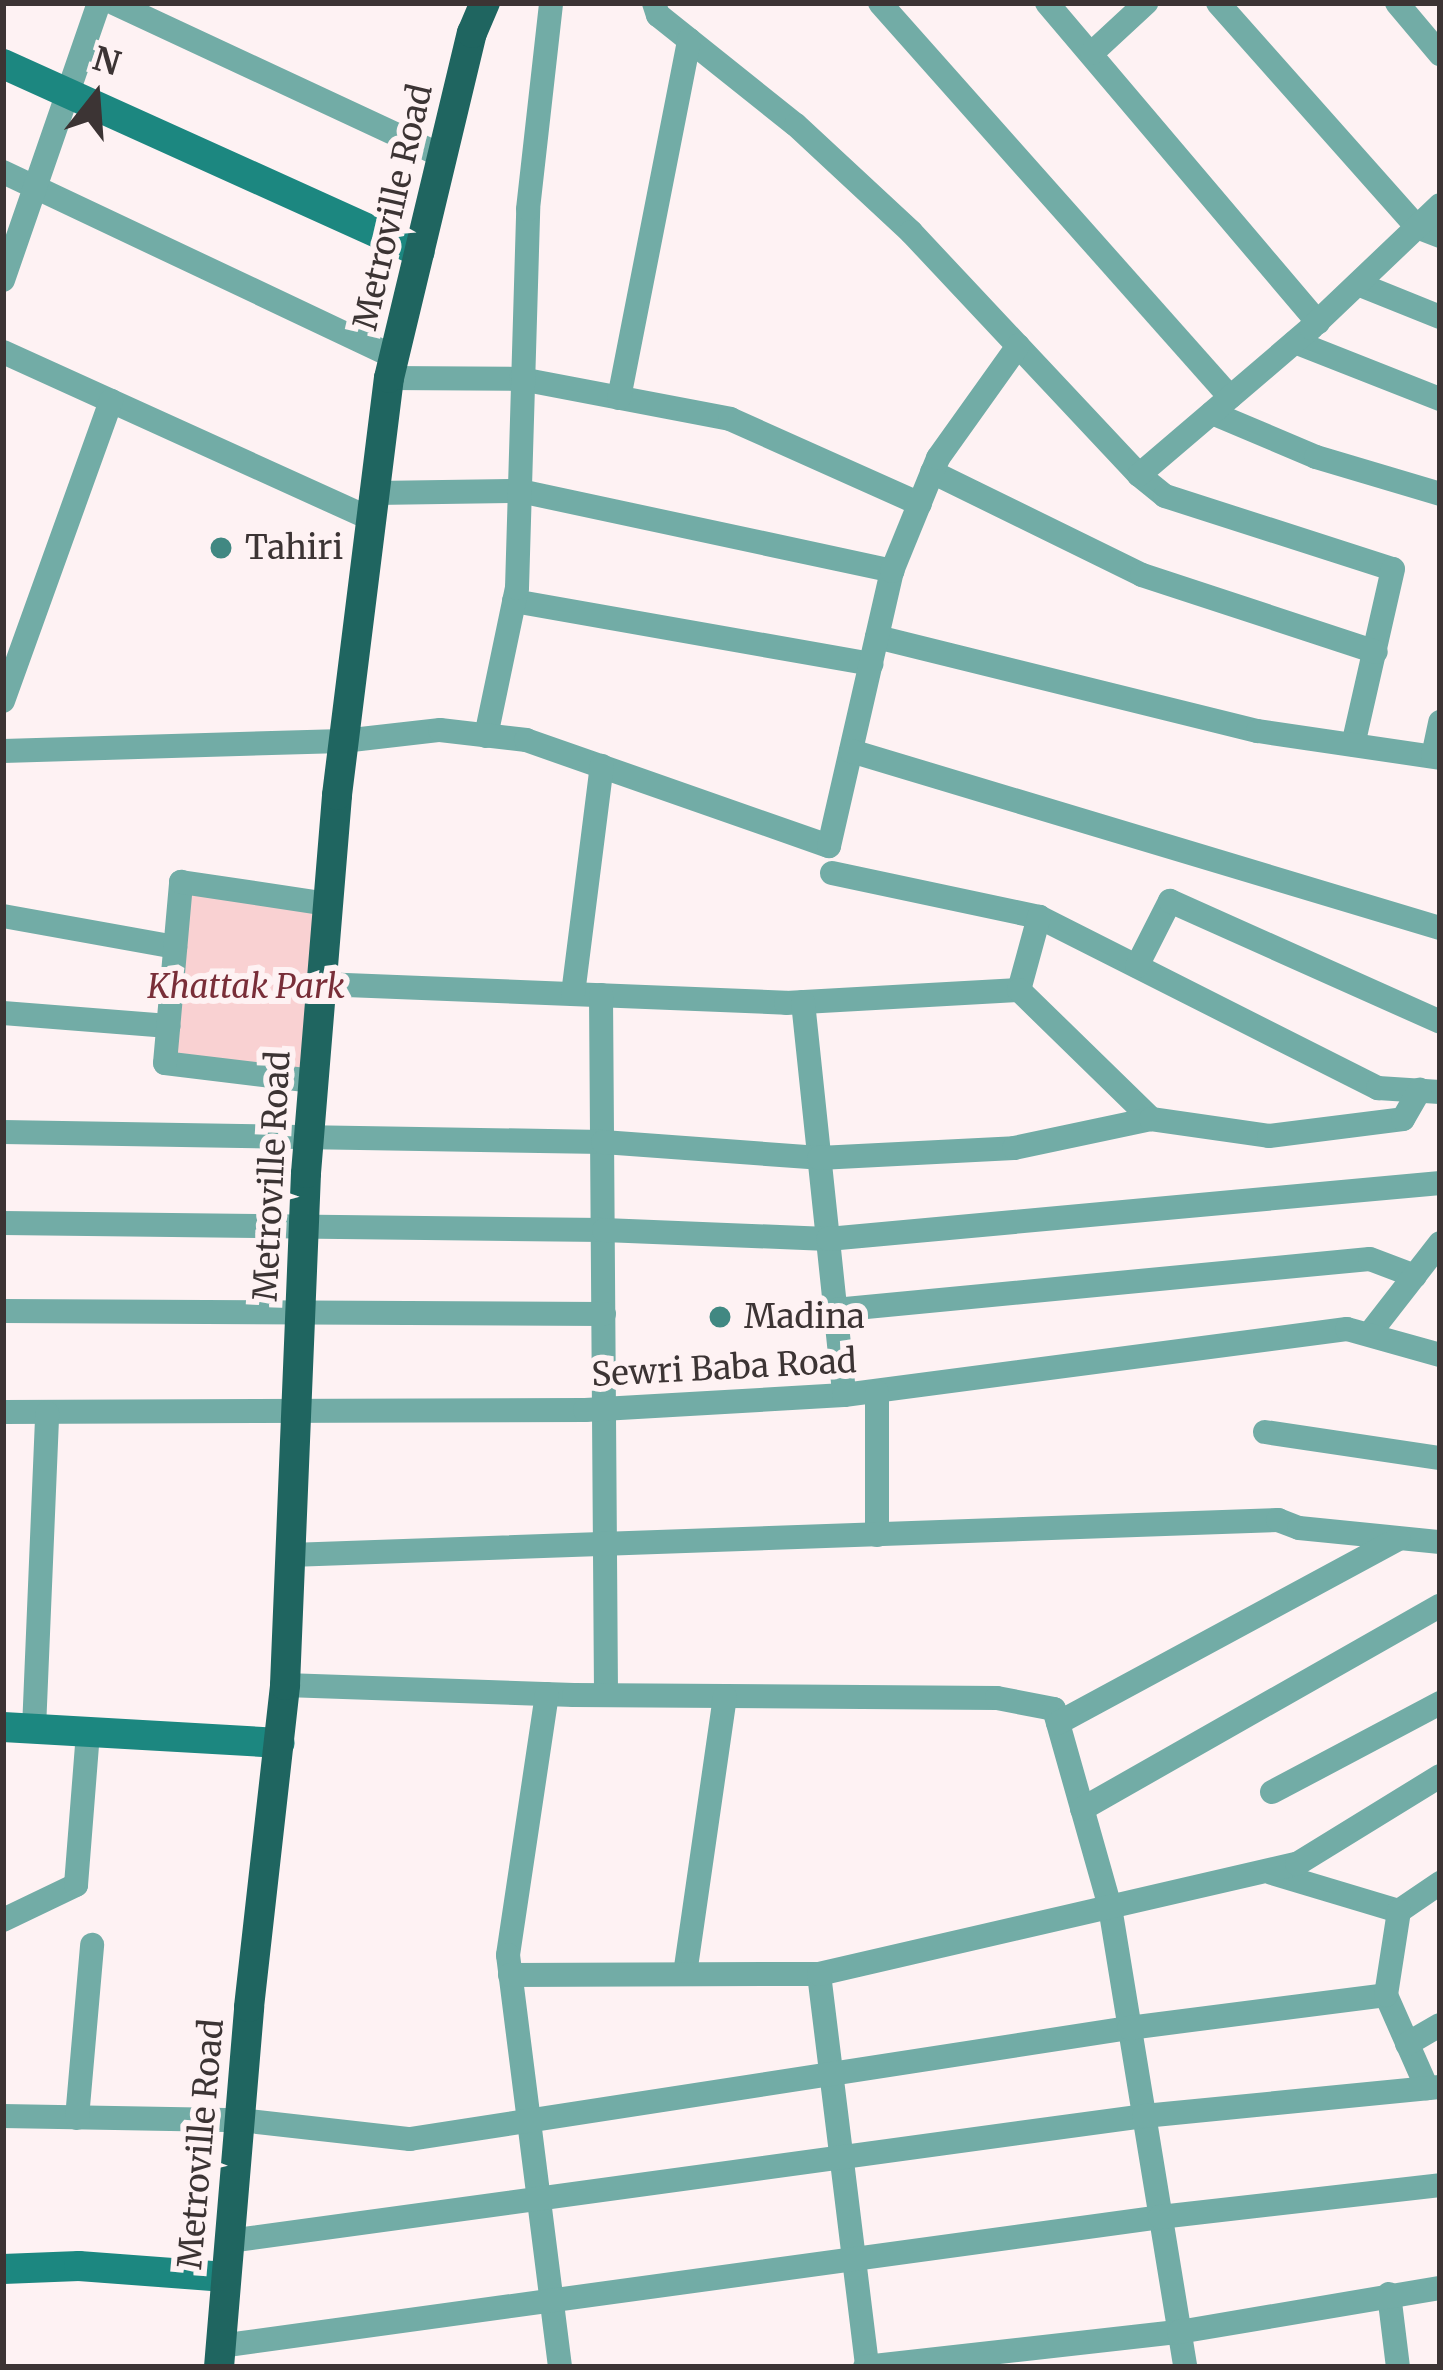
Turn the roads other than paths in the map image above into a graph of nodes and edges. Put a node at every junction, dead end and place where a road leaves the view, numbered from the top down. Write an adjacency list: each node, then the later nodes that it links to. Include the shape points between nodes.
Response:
1 (99, 3): 15 (street)
2 (114, 3): 16 (street)
3 (551, 3): 30 (street, via 528,209)
4 (654, 3): 11 (street)
5 (880, 3): 34 (street)
6 (1047, 3): 12 (street)
7 (1146, 3): 12 (street)
8 (1218, 3): 20 (street)
9 (1397, 3): 13 (street)
10 (482, 4): 16 (main road, Metroville Road)
11 (689, 40): 27 (street, via 796,125); 31 (street)
12 (1091, 53): 25 (street)
13 (1440, 54)
14 (3, 64): 15 (street)
15 (64, 92): 18 (street); 21 (street)
16 (442, 156): 21 (main road, Metroville Road)
17 (3, 172): 18 (street)
18 (33, 185): 22 (street); 29 (street)
19 (1440, 205): 20 (street)
20 (1429, 231): 23 (street)
21 (419, 252): 29 (main road, Metroville Road)
22 (3, 280)
23 (1358, 284): 24 (street); 25 (street)
24 (1440, 317)
25 (1318, 322): 26 (street)
26 (1295, 342): 32 (street); 34 (street)
27 (1018, 346): 35 (street); 36 (street)
28 (3, 352): 33 (street)
29 (392, 367): 30 (street); 40 (main road, Metroville Road)
30 (521, 379): 31 (street); 37 (street)
31 (619, 398): 39 (street, via 730,419)
32 (1440, 399)
33 (112, 401): 40 (street); 46 (street)
34 (1221, 405): 36 (street); 38 (street, via 1316,457)
35 (932, 472): 39 (street); 44 (street, via 1142,575)
36 (1138, 475): 44 (street, via 1165,496 1393,569)
37 (520, 491): 40 (street); 41 (street); 42 (street)
38 (1440, 494)
39 (920, 504): 41 (street)
40 (373, 506): 49 (main road, Metroville Road)
41 (892, 571): 43 (street)
42 (514, 601): 45 (street); 48 (street)
43 (877, 637): 45 (street); 50 (street, via 1237,726)
44 (1376, 652): 50 (street)
45 (871, 664): 52 (street)
46 (3, 701)
47 (1440, 722): 53 (street)
48 (486, 736): 49 (street, via 440,730); 54 (street, via 526,740)
49 (344, 741): 51 (street); 56 (main road, Metroville Road)
50 (1353, 745): 53 (street)
51 (3, 751)
52 (851, 751): 54 (street, via 829,846); 59 (street)
53 (1437, 757)
54 (602, 766): 64 (street)
55 (832, 873): 58 (street)
56 (328, 904): 60 (street, via 182,882); 62 (main road, Metroville Road)
57 (3, 916): 60 (street)
58 (1039, 917): 61 (street); 63 (street)
59 (1440, 928)
60 (175, 947): 69 (street)
61 (1137, 966): 68 (street, via 1169,901); 71 (street, via 1378,1088)
62 (321, 984): 64 (street); 70 (main road, Metroville Road)
63 (1019, 990): 66 (street); 72 (street)
64 (573, 994): 65 (street)
65 (601, 995): 66 (street); 75 (street)
66 (803, 1002): 76 (street)
67 (3, 1013): 69 (street)
68 (1440, 1022)
69 (168, 1026): 70 (street, via 165,1063)
70 (313, 1081): 74 (main road, Metroville Road)
71 (1430, 1091): 72 (street, via 1403,1119 1269,1136)
72 (1151, 1119): 76 (street, via 1014,1148)
73 (3, 1132): 74 (street)
74 (308, 1141): 75 (street); 79 (main road, Metroville Road)
75 (603, 1142): 76 (street); 80 (street)
76 (819, 1158): 81 (street)
77 (1440, 1184): 81 (street)
78 (3, 1223): 79 (street)
79 (304, 1229): 80 (street); 86 (main road, Metroville Road)
80 (604, 1230): 81 (street); 87 (street)
81 (828, 1239): 84 (street)
82 (1440, 1244): 83 (street)
83 (1415, 1276): 84 (street, via 1370,1259); 88 (street)
84 (835, 1310): 91 (street)
85 (3, 1311): 86 (street)
86 (300, 1312): 87 (street); 95 (main road, Metroville Road)
87 (604, 1314): 92 (street)
88 (1370, 1333): 89 (street, Sewri Baba Road); 90 (street, Sewri Baba Road, via 1347,1329)
89 (1440, 1355)
90 (877, 1392): 91 (street, Sewri Baba Road); 98 (street)
91 (844, 1395): 92 (street, Sewri Baba Road)
92 (604, 1409): 95 (street, Sewri Baba Road); 101 (street)
93 (3, 1412): 94 (street, Sewri Baba Road)
94 (47, 1413): 95 (street, Sewri Baba Road); 110 (street)
95 (296, 1415): 102 (main road, Metroville Road)
96 (1264, 1432): 97 (street)
97 (1440, 1458)
98 (877, 1535): 99 (street, via 1278,1520); 101 (street)
99 (1400, 1538): 100 (street); 109 (street)
100 (1440, 1542)
101 (605, 1545): 102 (street); 106 (street)
102 (290, 1555): 104 (main road, Metroville Road)
103 (1440, 1606): 115 (street)
104 (285, 1685): 105 (street); 112 (main road, Metroville Road)
105 (548, 1694): 106 (street); 124 (street)
106 (606, 1696): 107 (street)
107 (725, 1697): 109 (street, via 998,1698 1054,1709); 122 (street)
108 (1440, 1703): 114 (street)
109 (1058, 1723): 115 (street)
110 (19, 1728): 111 (street)
111 (88, 1732): 112 (street); 120 (street, via 76,1885)
112 (280, 1743): 134 (main road, Metroville Road)
113 (1440, 1776): 116 (street, via 1297,1864)
114 (1272, 1792)
115 (1082, 1810): 118 (street)
116 (1270, 1872): 118 (street); 119 (street)
117 (1440, 1883): 119 (street)
118 (1110, 1907): 123 (street); 127 (street)
119 (1399, 1911): 125 (street)
120 (3, 1920)
121 (92, 1945): 133 (street)
122 (685, 1974): 123 (street); 124 (street)
123 (819, 1974): 129 (street)
124 (510, 1975): 135 (street)
125 (1386, 1996): 127 (street); 128 (street)
126 (1440, 2026): 128 (street)
127 (1130, 2028): 129 (street); 132 (street)
128 (1407, 2044): 130 (street)
129 (831, 2074): 135 (street); 136 (street)
130 (1433, 2088): 132 (street)
131 (3, 2116): 133 (street)
132 (1144, 2116): 136 (street); 139 (street)
133 (77, 2118): 134 (street)
134 (240, 2120): 135 (street, via 410,2139); 140 (main road, Metroville Road)
135 (526, 2121): 138 (street)
136 (841, 2158): 138 (street); 141 (street)
137 (1440, 2185): 139 (street)
138 (536, 2199): 140 (street); 146 (street)
139 (1160, 2217): 141 (street); 147 (street)
140 (229, 2241): 143 (main road, Metroville Road)
141 (854, 2260): 146 (street); 150 (street)
142 (3, 2269): 143 (street, via 79,2266)
143 (226, 2278): 148 (main road, Metroville Road)
144 (1440, 2288): 145 (street)
145 (1389, 2294): 147 (street); 152 (street)
146 (548, 2301): 148 (street); 149 (street)
147 (1179, 2332): 150 (street); 151 (street)
148 (220, 2357)
149 (560, 2367)
150 (867, 2367)
151 (1185, 2367)
152 (1398, 2367)

